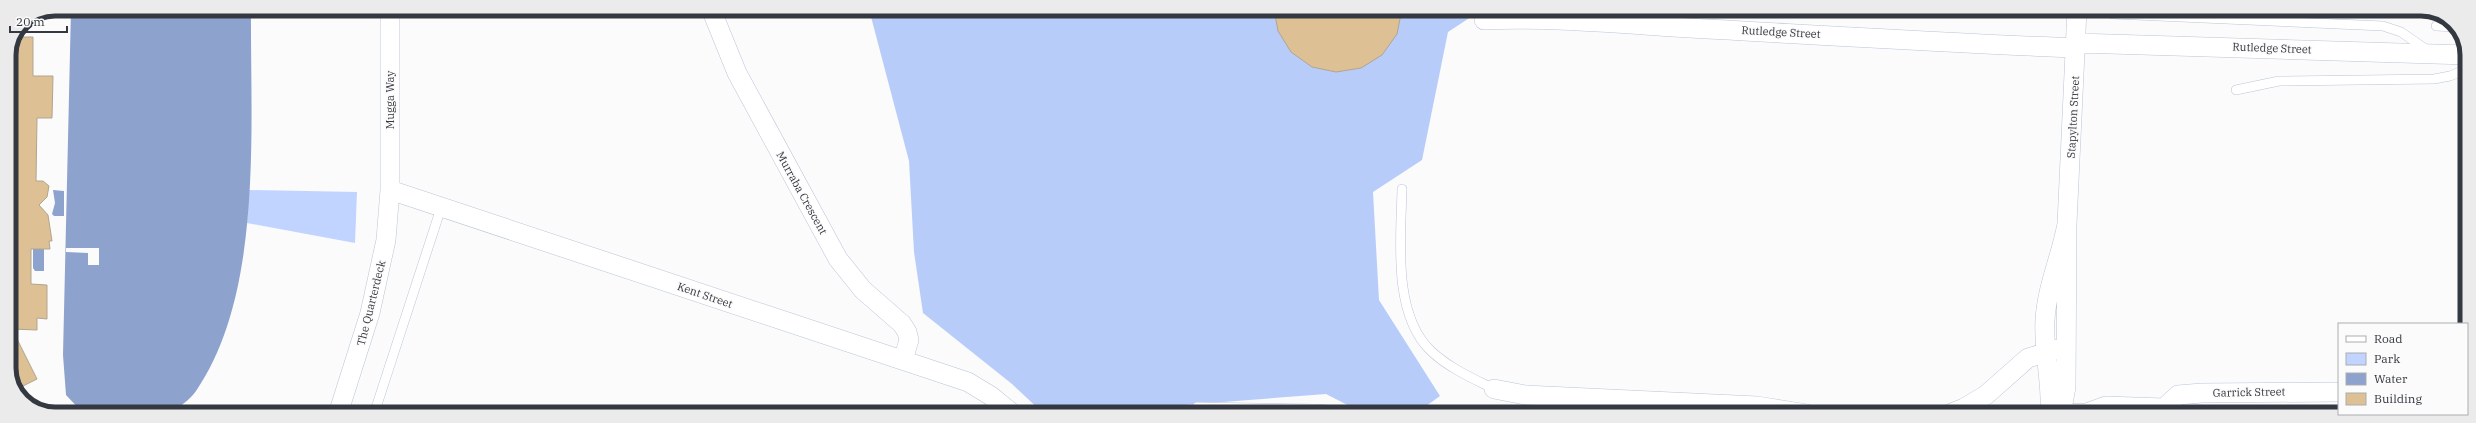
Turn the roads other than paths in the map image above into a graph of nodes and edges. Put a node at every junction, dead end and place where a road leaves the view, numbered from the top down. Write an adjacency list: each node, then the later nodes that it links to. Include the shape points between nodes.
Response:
1 (390, 16): 14 (street, Mugga Way)
2 (714, 16): 19 (street, Murraba Crescent, via 737,73 838,259 863,290 902,324 907,332 910,340)
3 (2077, 16): 8 (street, Stapylton Street)
4 (2172, 16): 9 (lane, via 2387,26)
5 (1484, 20): 8 (street, Rutledge Street, via 1510,19 1814,33 1941,43)
6 (2436, 26): 7 (lane)
7 (2448, 27)
8 (2077, 45): 9 (street, Rutledge Street); 16 (street, Stapylton Street)
9 (2435, 53): 10 (street, Rutledge Street)
10 (2460, 55)
11 (2460, 72): 12 (lane, via 2434,79 2279,81)
12 (2236, 90)
13 (1402, 189): 21 (lane, via 1402,280 1413,325 1420,338 1432,351 1454,368)
14 (390, 190): 15 (street, Kent Street); 23 (street, The Quarterdeck, via 386,240 377,286)
15 (441, 208): 19 (street, Kent Street); 24 (lane)
16 (2067, 224): 17 (street, Stapylton Street); 18 (street, Stapylton Street, via 2047,302)
17 (2066, 347): 18 (street); 30 (street, Stapylton Street, via 2066,387)
18 (2047, 352): 20 (street, Stapylton Street); 27 (street, via 2024,360 1990,392)
19 (903, 360): 25 (street, Kent Street, via 968,382)
20 (2051, 384): 28 (street, Stapylton Street); 29 (street)
21 (1494, 389): 26 (street, via 1525,395)
22 (2338, 392): 33 (street, Garrick Street, via 2195,393 2178,395)
23 (340, 407)
24 (376, 407)
25 (1004, 407)
26 (1763, 407)
27 (1966, 407)
28 (2050, 407)
29 (2059, 407)
30 (2062, 407)
31 (2103, 407): 32 (street, Garrick Street)
32 (2119, 407)
33 (2171, 407)

